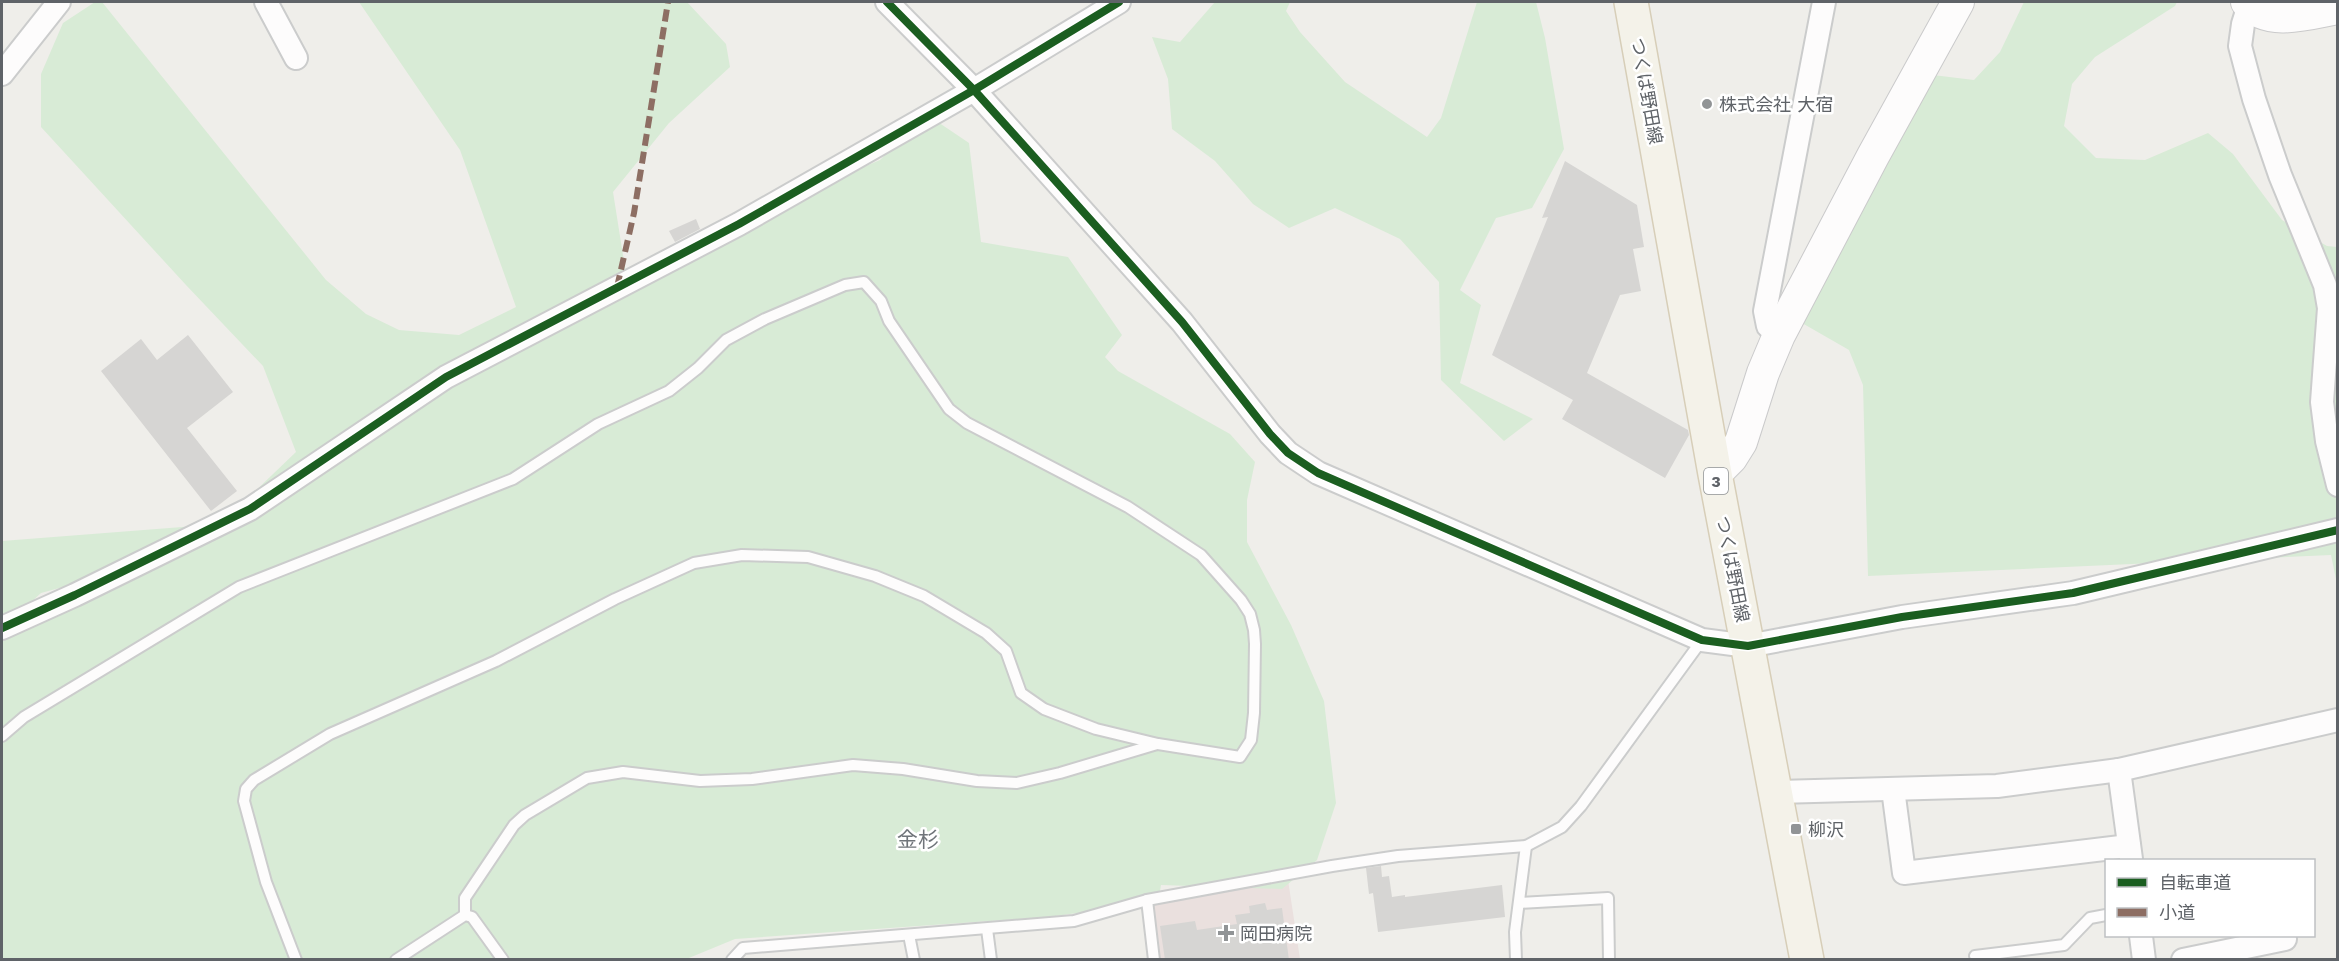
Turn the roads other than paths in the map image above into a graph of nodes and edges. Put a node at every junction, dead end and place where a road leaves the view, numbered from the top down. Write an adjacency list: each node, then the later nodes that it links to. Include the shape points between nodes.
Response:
1 (58, 2): 11 (street)
2 (266, 2): 10 (street)
3 (887, 2): 12 (street)
4 (1119, 2): 12 (street)
5 (1631, 2): 14 (main road, つくば野田線 / 3)
6 (1824, 2): 13 (street, via 1765,311 1768,326)
7 (1958, 2): 13 (street)
8 (2248, 3): 9 (street, via 2264,14 2287,17); 15 (street, via 2240,46 2254,99 2325,285 2330,308 2322,402)
9 (2337, 8)
10 (296, 58)
11 (2, 74)
12 (974, 90): 17 (street, via 739,224 446,377 250,509); 18 (street, via 1182,322 1288,453 1318,473)
13 (1779, 336): 14 (street, via 1741,442)
14 (1715, 474): 19 (main road, つくば野田線 / 3)
15 (2337, 485)
16 (2337, 530): 19 (street, via 2073,593 1902,617)
17 (2, 628)
18 (1702, 640): 19 (street); 26 (lane, via 1581,806 1562,827)
19 (1748, 646): 25 (main road, つくば野田線 / 3)
20 (2337, 720): 23 (street)
21 (2, 736): 22 (lane, via 24,717 239,587 513,479 598,424 669,391 726,340 845,285 864,282 881,301 889,321 949,409 967,423 1128,507 1186,544 1241,600 1254,630 1251,740 1240,757)
22 (1158, 744): 30 (lane, via 1017,783 853,765 752,779 700,781 623,772 587,778 514,825 465,898); 37 (lane, via 1096,729 1044,709 1021,693 1006,651 986,633 924,596 875,576 808,557 742,555 694,563 496,661 330,734 254,780 246,789 244,801 266,882)
23 (2119, 770): 24 (street, via 1997,786); 27 (street)
24 (1893, 789): 25 (street); 27 (street, via 1904,873)
25 (1776, 792): 46 (main road, つくば野田線 / 3)
26 (1526, 846): 28 (lane, via 1398,856); 29 (lane)
27 (2130, 853)
28 (1147, 900): 32 (lane, via 1074,921); 43 (lane)
29 (1519, 903): 44 (lane); 45 (lane, via 1608,898)
30 (465, 915): 38 (lane); 39 (lane, via 472,917)
31 (2105, 915): 36 (lane, via 2090,918 2064,945)
32 (987, 929): 33 (lane); 42 (lane)
33 (909, 935): 40 (lane, via 743,948); 41 (lane)
34 (2141, 937): 47 (street)
35 (2285, 939): 48 (street)
36 (1975, 956)
37 (296, 960)
38 (396, 960)
39 (503, 960)
40 (732, 960)
41 (914, 960)
42 (991, 960)
43 (1154, 960)
44 (1516, 960)
45 (1609, 960)
46 (1807, 960)
47 (2144, 960)
48 (2183, 960)

